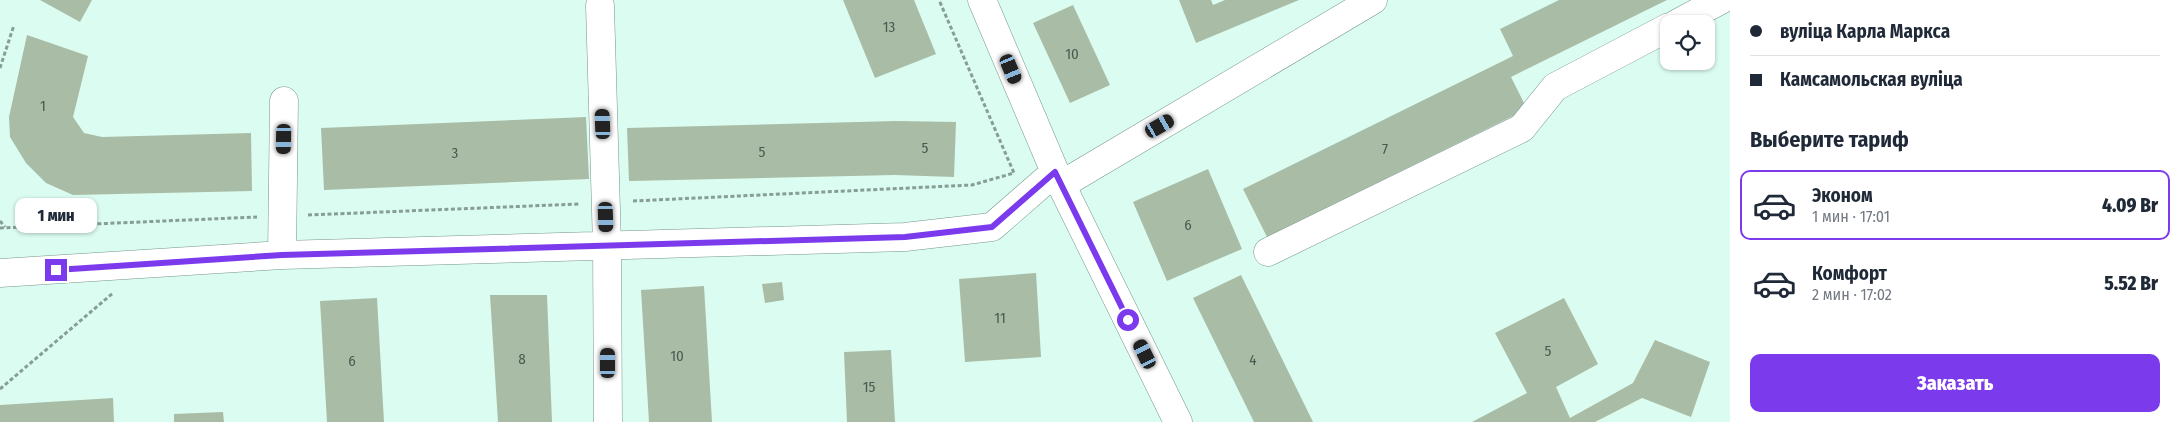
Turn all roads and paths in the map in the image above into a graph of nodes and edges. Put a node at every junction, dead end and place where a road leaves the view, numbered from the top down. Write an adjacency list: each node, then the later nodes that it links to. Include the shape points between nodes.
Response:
1 (939, 0): 12 (path, via 1014,173 972,185)
2 (982, 0): 11 (street)
3 (1373, 0): 11 (street)
4 (1721, 0): 6 (street)
5 (600, 6): 12 (street)
6 (1693, 15)
7 (14, 25): 9 (path)
8 (1660, 32): 18 (street, via 1555,86 1522,128)
9 (0, 68)
10 (284, 101): 13 (street)
11 (1058, 178): 17 (street, via 992,227 905,237); 24 (street)
12 (606, 203): 13 (path); 17 (street)
13 (283, 216): 16 (path); 19 (street)
14 (0, 221): 16 (path)
15 (0, 228): 16 (path)
16 (5, 228)
17 (607, 245): 19 (street); 23 (street)
18 (1268, 252)
19 (282, 255): 20 (street)
20 (148, 264): 21 (street); 22 (path)
21 (0, 273)
22 (0, 389)
23 (608, 422)
24 (1178, 422)

